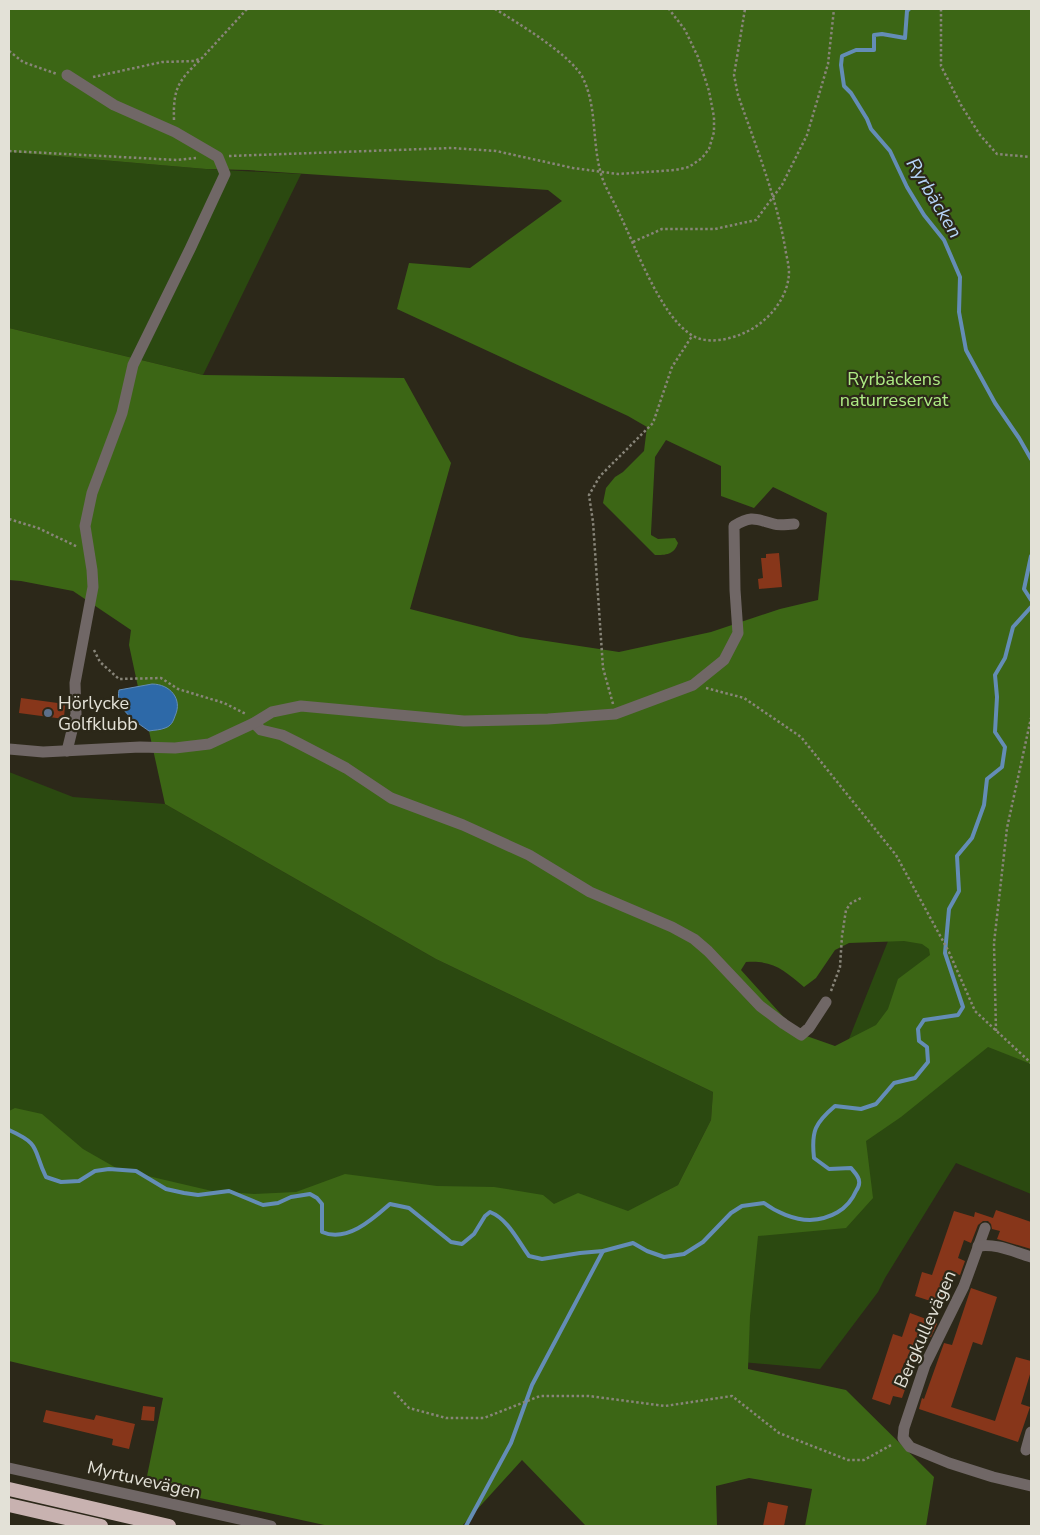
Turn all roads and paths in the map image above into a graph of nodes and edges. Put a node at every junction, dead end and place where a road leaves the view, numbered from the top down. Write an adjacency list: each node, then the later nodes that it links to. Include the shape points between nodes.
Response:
1 (247, 9): 8 (path)
2 (495, 9): 14 (path, via 568,60 582,77 593,109)
3 (669, 9): 14 (path, via 685,30 709,91 714,117 709,148 689,167 618,174)
4 (745, 9): 15 (path, via 734,75)
5 (834, 9): 15 (path, via 828,64 807,135)
6 (941, 9): 13 (path, via 940,66 961,105 997,154)
7 (9, 51): 9 (path, via 23,62)
8 (202, 58): 9 (path, via 162,62 94,77); 10 (path, via 184,75 176,91)
9 (67, 75): 10 (street, via 114,105)
10 (175, 132): 12 (street)
11 (9, 151): 12 (path, via 177,160)
12 (218, 157): 14 (path, via 452,148 496,151); 20 (street, via 225,174 133,366 122,413 92,493 86,526)
13 (1031, 157)
14 (600, 172): 16 (path)
15 (772, 198): 16 (path, via 756,220 715,229 662,229); 17 (path, via 782,228 789,272 786,287 775,309 755,328 731,338 712,341)
16 (633, 242): 17 (path, via 665,307 679,326)
17 (692, 336): 23 (path, via 672,367 653,423 600,476 589,495 603,668)
18 (9, 520): 20 (path, via 38,528)
19 (794, 524): 22 (street, via 776,525 758,518 744,520 734,526 738,633 724,660)
20 (90, 554): 21 (street, via 93,587)
21 (84, 632): 25 (path, via 100,662 119,679 161,678 178,689 224,703); 27 (street, via 75,683 76,714)
22 (692, 685): 23 (street); 30 (path, via 744,698 801,737 896,855 949,952 975,1011)
23 (615, 714): 25 (street, via 464,721 301,706 272,712)
24 (1031, 718): 30 (path, via 1007,828 994,943)
25 (256, 722): 27 (street, via 209,744); 29 (street, via 260,730 282,735 346,768 391,798 521,851 590,892 687,935 708,951 760,1006 801,1035)
26 (9, 750): 27 (street)
27 (67, 751)
28 (863, 897): 29 (path, via 851,903 846,910 840,967)
29 (826, 1002)
30 (996, 1031): 31 (path)
31 (1031, 1063)
32 (985, 1228): 33 (street, Bergkullevägen)
33 (978, 1246): 34 (street, via 998,1246); 37 (street, Bergkullevägen, via 964,1286 925,1365)
34 (1031, 1257)
35 (394, 1392): 37 (path, via 409,1408 446,1418 484,1418 540,1396 590,1396 665,1406 732,1396 779,1433 848,1460 864,1460)
36 (1031, 1432): 38 (street)
37 (903, 1438): 40 (street, via 910,1447 949,1463)
38 (1026, 1450)
39 (9, 1468): 45 (street, Myrtuvevägen)
40 (1031, 1486)
41 (9, 1489): 44 (highway)
42 (9, 1505): 43 (highway)
43 (101, 1526)
44 (169, 1526)
45 (271, 1526)

